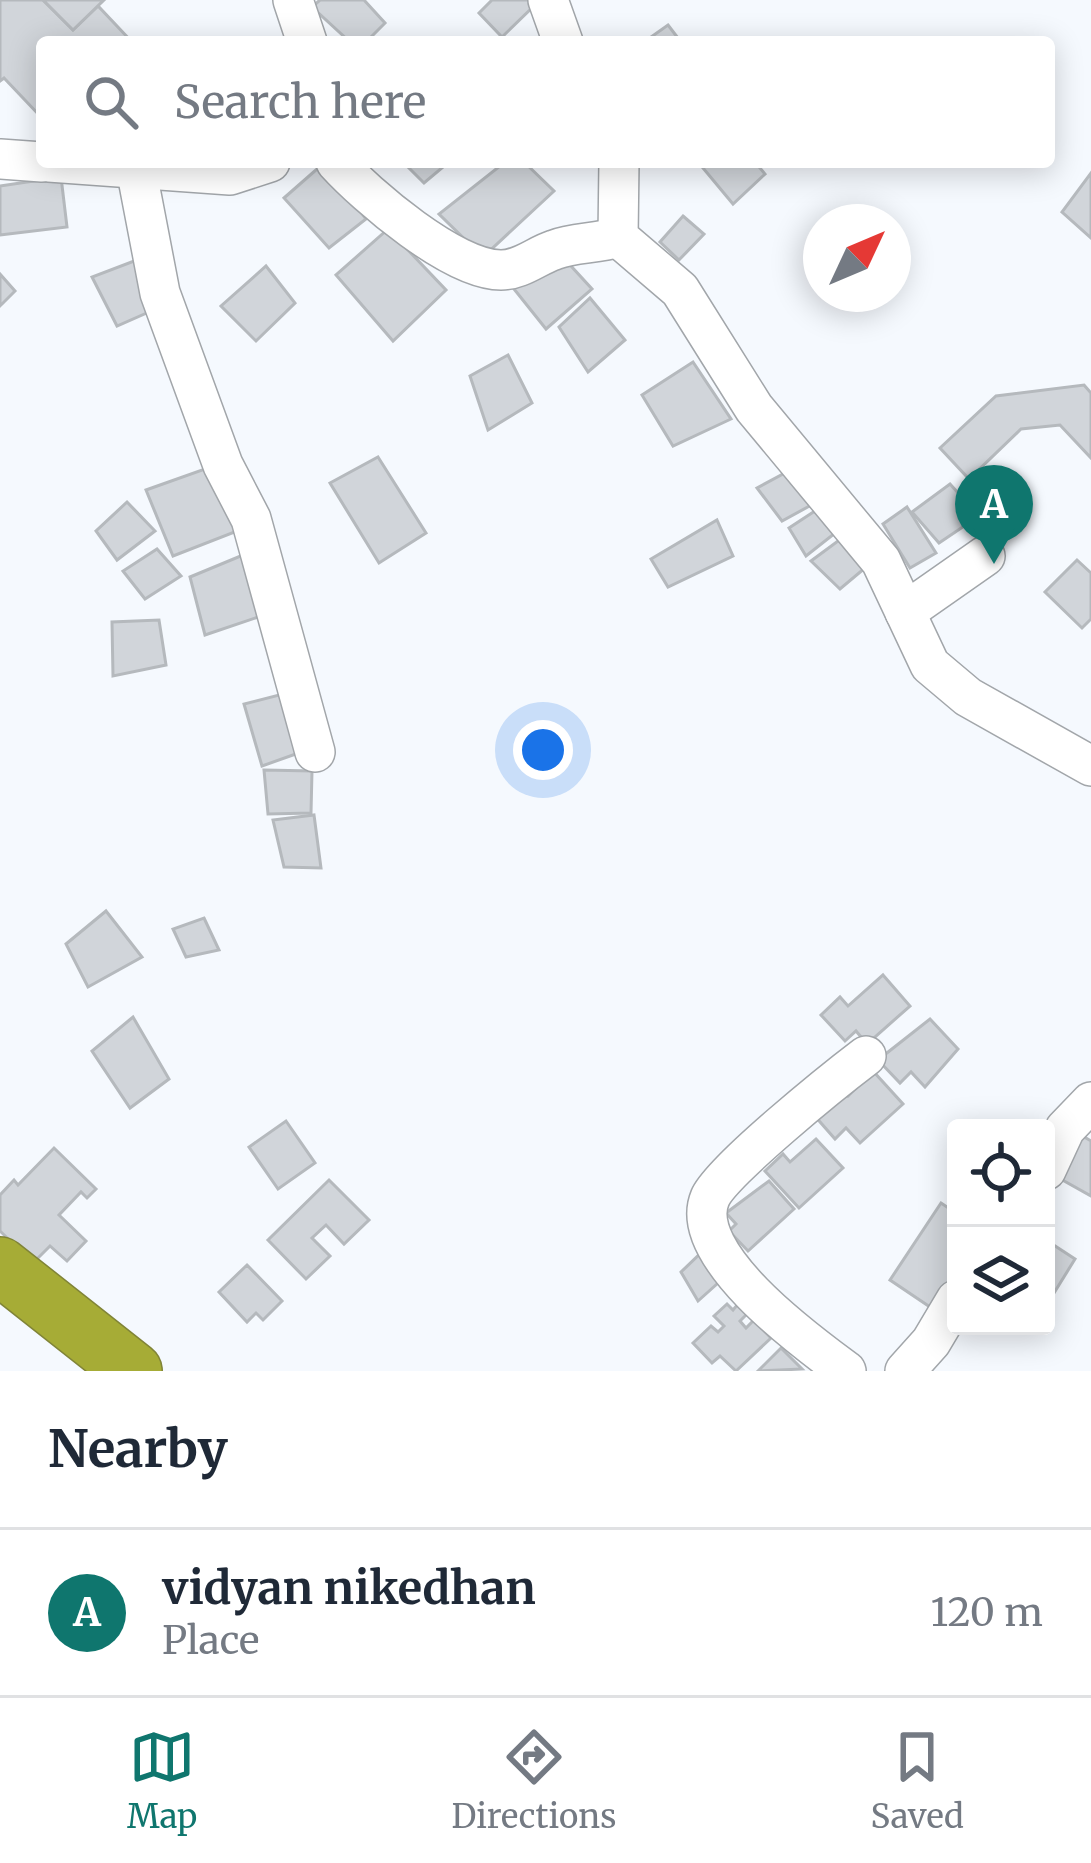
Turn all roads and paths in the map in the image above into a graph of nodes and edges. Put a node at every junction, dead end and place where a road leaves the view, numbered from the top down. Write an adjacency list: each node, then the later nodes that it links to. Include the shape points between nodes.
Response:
1 (293, 0): 3 (street)
2 (548, 0): 4 (street)
3 (305, 36)
4 (561, 36)
5 (0, 158): 6 (street)
6 (36, 161)
7 (136, 168): 8 (street, via 230,175); 14 (street, via 160,293 251,519)
8 (252, 168)
9 (342, 168): 11 (street, via 427,237 486,267 520,267 557,248)
10 (619, 168): 11 (street)
11 (618, 237): 13 (street, via 680,290 754,408 880,561)
12 (985, 556): 13 (street)
13 (905, 612): 15 (street, via 947,683)
14 (316, 752)
15 (1091, 766)
16 (866, 1056): 22 (street, via 743,1164 708,1208 720,1250 744,1286)
17 (1091, 1102): 18 (street)
18 (1055, 1151)
19 (0, 1265): 21 (highway)
20 (947, 1316): 23 (street)
21 (133, 1371)
22 (846, 1371)
23 (905, 1371)

